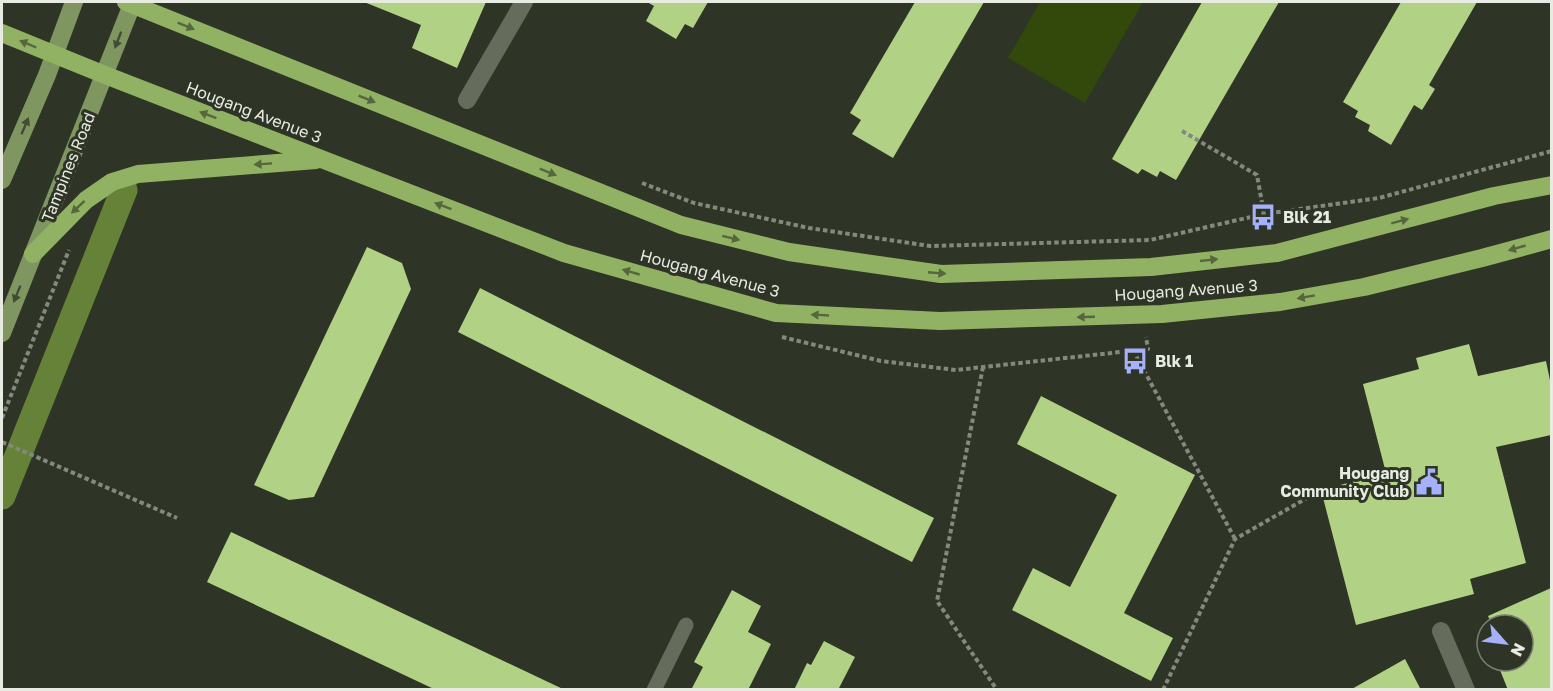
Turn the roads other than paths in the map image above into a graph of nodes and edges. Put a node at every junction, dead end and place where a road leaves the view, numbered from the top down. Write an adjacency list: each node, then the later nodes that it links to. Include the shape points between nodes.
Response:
1 (74, 2): 5 (main road)
2 (130, 2): 6 (main road, Tampines Road, one-way to 6); 10 (highway, Hougang Avenue 3, one-way to 10, via 681,225 789,252 941,274 1151,267 1277,253 1494,196)
3 (524, 2): 7 (street)
4 (2, 33): 5 (highway, Hougang Avenue 3, one-way to 4)
5 (54, 55): 6 (highway, Hougang Avenue 3); 9 (main road, one-way to 5)
6 (105, 75): 8 (highway, Hougang Avenue 3, one-way to 6); 12 (main road, Tampines Road)
7 (467, 100)
8 (321, 159): 11 (highway, Hougang Avenue 3, one-way to 8, via 1364,287 1280,302 1144,315 940,321 776,313 564,254); 12 (highway, one-way to 12, via 138,174 112,182 86,200)
9 (2, 180)
10 (1551, 185)
11 (1551, 239)
12 (33, 254): 13 (main road, Tampines Road, one-way to 13)
13 (2, 333)
14 (686, 625): 16 (lane)
15 (1441, 632): 17 (street)
16 (654, 690)
17 (1466, 690)

